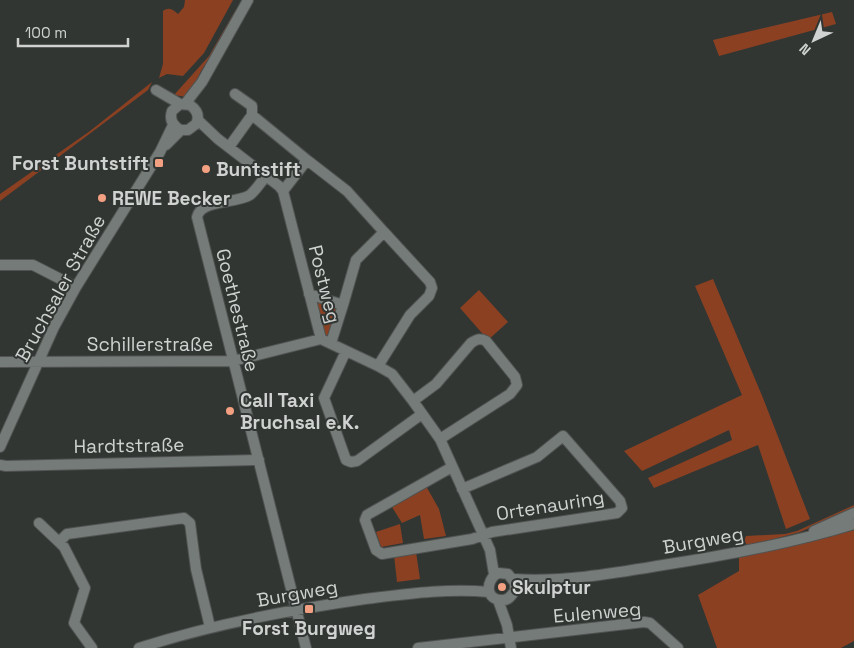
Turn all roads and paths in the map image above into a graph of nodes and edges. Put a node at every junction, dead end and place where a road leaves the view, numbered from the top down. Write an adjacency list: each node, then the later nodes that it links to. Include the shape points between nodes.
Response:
1 (248, 0): 3 (street)
2 (235, 94): 5 (street, via 252,106)
3 (187, 105): 4 (street); 4 (street, via 156,90); 6 (street, via 197,111)
4 (172, 111): 6 (street, via 171,118)
5 (252, 115): 7 (street); 8 (street)
6 (186, 126): 7 (street); 13 (street, Bruchsaler Straße, via 160,152)
7 (229, 147): 9 (street)
8 (307, 160): 10 (street); 11 (street, via 347,191)
9 (266, 176): 10 (street); 19 (street, Goethestraße, via 244,198 204,207 197,217)
10 (283, 192): 14 (street, Postweg)
11 (384, 232): 15 (street, via 356,260); 22 (street, via 432,288 429,296 410,315)
12 (0, 264): 13 (street, via 33,265)
13 (76, 288): 21 (street, Bruchsaler Straße)
14 (309, 294): 15 (street); 16 (street, Postweg)
15 (343, 305): 17 (street)
16 (320, 338): 17 (street, Postweg); 19 (street, Schillerstraße)
17 (330, 343): 18 (street, Postweg)
18 (346, 351): 22 (street, Postweg); 24 (street, via 324,398 346,460 357,461)
19 (233, 361): 21 (street, Schillerstraße); 27 (street, Goethestraße)
20 (0, 362): 21 (street, Schillerstraße)
21 (37, 363): 26 (street, Bruchsaler Straße)
22 (378, 366): 23 (street, Postweg, via 392,374)
23 (413, 401): 24 (street, Postweg); 25 (street, via 436,384 477,339 486,341 515,377 517,385 510,394)
24 (422, 414): 25 (street, Postweg)
25 (440, 439): 29 (street, Postweg)
26 (0, 447)
27 (259, 460): 28 (street, Hardtstraße); 42 (street, Goethestraße)
28 (0, 464)
29 (452, 467): 30 (street, Postweg); 34 (street, via 367,515 364,520 376,550 382,554)
30 (462, 490): 34 (street, Postweg); 34 (street, Ortenauring, via 537,457 564,436 622,504 617,513)
31 (854, 513): 35 (street, Burgweg)
32 (39, 523): 36 (street)
33 (854, 524): 35 (street, Burgweg)
34 (482, 535): 39 (street, Postweg, via 500,563)
35 (806, 536): 38 (street, Burgweg, via 741,552)
36 (59, 542): 44 (street, via 67,534 184,518 190,523 196,569); 46 (street, via 86,588 74,623)
37 (514, 579): 38 (street, Burgweg); 39 (street, Burgweg); 40 (street)
38 (546, 580): 40 (street, Burgweg)
39 (494, 581): 41 (street); 42 (street, Burgweg, via 464,590 399,595)
40 (512, 595): 41 (street, Burgweg); 43 (street)
41 (498, 600): 43 (street)
42 (298, 610): 44 (street, Burgweg); 48 (street, Goethestraße)
43 (507, 625): 45 (street)
44 (210, 627): 47 (street, Burgweg)
45 (510, 643): 49 (street, Eulenweg); 50 (street, Eulenweg, via 644,622 650,623)
46 (92, 648)
47 (139, 648)
48 (306, 648)
49 (418, 648)
50 (678, 648)

